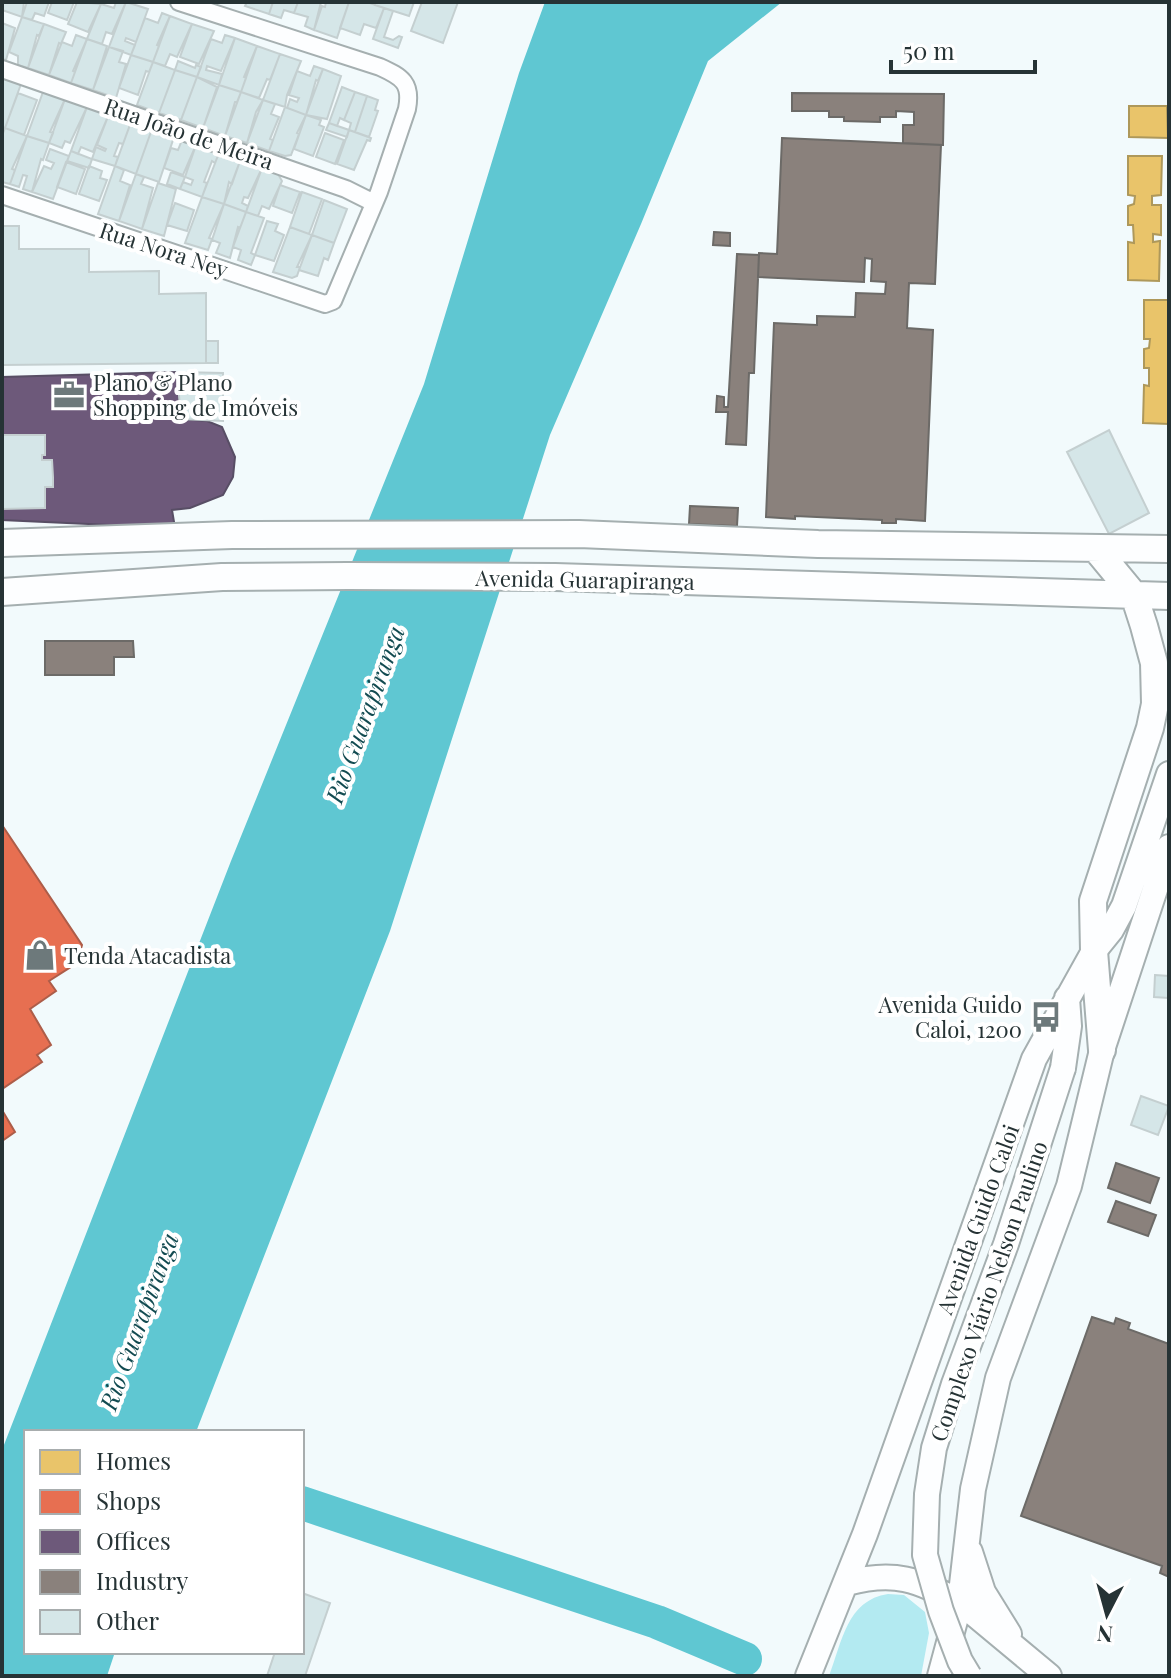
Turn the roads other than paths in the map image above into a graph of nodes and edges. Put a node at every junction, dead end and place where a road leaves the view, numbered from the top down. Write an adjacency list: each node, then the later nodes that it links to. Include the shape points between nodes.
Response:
1 (179, 2): 4 (street, via 380,67 406,84 410,95)
2 (2, 69): 4 (street, Rua João de Meira)
3 (2, 195): 4 (street, Rua Nora Ney, via 325,304 335,297)
4 (374, 203)
5 (2, 543): 6 (main road, Avenida Guarapiranga, via 232,535 579,534)
6 (1096, 549): 7 (main road, Avenida Guarapiranga); 9 (main road)
7 (1169, 549)
8 (2, 592): 9 (main road, Avenida Guarapiranga, via 222,577 555,577)
9 (1134, 595): 10 (main road, Avenida Guarapiranga); 13 (main road, via 1154,663 1155,704 1093,901)
10 (1169, 596)
11 (1169, 774): 13 (main road, Avenida Guido Caloi, via 1124,906)
12 (1169, 847): 15 (main road)
13 (1094, 951): 14 (main road, Avenida Guido Caloi); 15 (main road)
14 (1067, 998): 17 (main road, Avenida Guido Caloi, via 1034,1059); 22 (main road, Complexo Viário Nelson Paulino, bridge, via 1063,1068 954,1384 934,1448 927,1494 925,1555 941,1611)
15 (1102, 1050): 16 (main road, via 1069,1186 998,1378 973,1489)
16 (967, 1543): 18 (main road); 19 (main road, via 995,1614)
17 (847, 1583): 18 (main road, via 889,1575); 20 (main road, Avenida Guido Caloi)
18 (960, 1602): 19 (main road); 21 (main road)
19 (1043, 1671)
20 (808, 1676)
21 (940, 1676)
22 (969, 1676)

